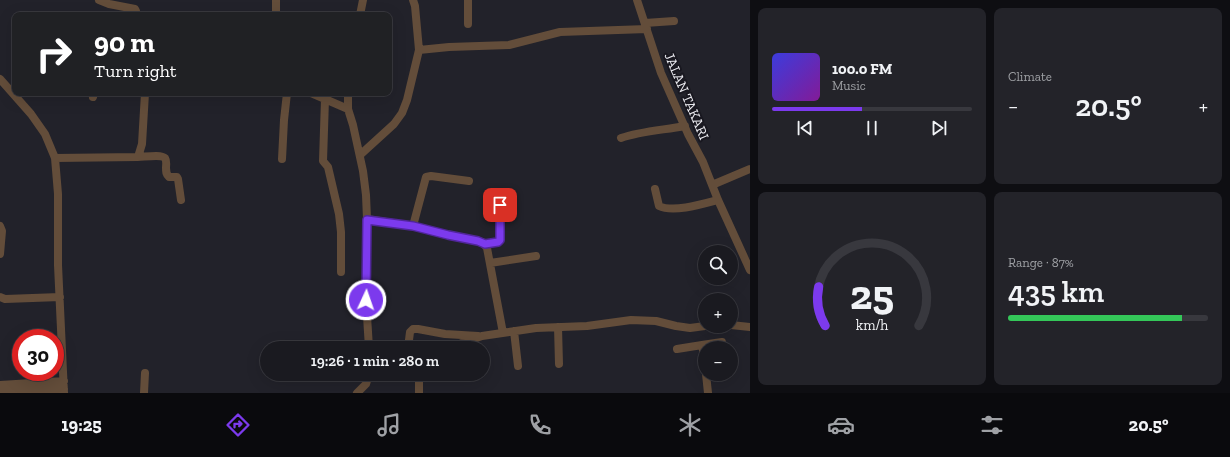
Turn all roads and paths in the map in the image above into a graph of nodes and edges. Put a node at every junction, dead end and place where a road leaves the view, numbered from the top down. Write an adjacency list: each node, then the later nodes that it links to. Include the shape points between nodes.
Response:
1 (99, 0): 6 (street)
2 (276, 0): 9 (street)
3 (363, 0): 10 (street)
4 (413, 0): 14 (street)
5 (637, 0): 13 (street, JALAN TAKARI)
6 (110, 2): 8 (street, via 135,9)
7 (470, 2): 12 (street)
8 (136, 12)
9 (276, 12)
10 (361, 12)
11 (674, 21): 13 (street)
12 (468, 24)
13 (646, 26): 14 (street, via 560,32 509,45); 24 (street, JALAN TAKARI, via 661,73)
14 (419, 50): 26 (street, via 402,113 394,124)
15 (0, 79): 16 (street)
16 (12, 93)
17 (15, 96): 28 (street, via 41,129)
18 (145, 96): 27 (street, via 142,144)
19 (287, 96): 29 (street)
20 (318, 96): 22 (street)
21 (348, 96): 23 (street)
22 (325, 99): 23 (street); 45 (street, via 323,161 328,167 341,232)
23 (348, 109): 26 (street)
24 (685, 126): 25 (street, via 634,133); 32 (street, JALAN TAKARI)
25 (621, 138)
26 (360, 155): 37 (street)
27 (138, 157): 28 (street); 34 (street, via 164,157 167,176 178,179)
28 (55, 158): 47 (street)
29 (282, 159)
30 (750, 169): 32 (street)
31 (468, 181): 39 (street, via 426,177)
32 (712, 185): 35 (street, JALAN TAKARI)
33 (655, 188): 35 (street, via 657,203 661,208 691,207)
34 (181, 200)
35 (718, 200): 44 (street, JALAN TAKARI)
36 (500, 205): 40 (street, via 500,240)
37 (367, 220): 39 (street); 55 (street, via 366,300)
38 (0, 226): 41 (street)
39 (413, 226): 40 (street)
40 (485, 244): 43 (street)
41 (0, 254)
42 (536, 256): 43 (street)
43 (490, 263): 53 (street)
44 (750, 270)
45 (341, 272)
46 (0, 297): 47 (street)
47 (60, 297): 67 (street)
48 (738, 326): 51 (street)
49 (558, 327): 50 (street, via 631,320); 52 (street); 60 (street)
50 (698, 327)
51 (750, 327)
52 (514, 331): 53 (street); 61 (street)
53 (503, 333): 54 (street)
54 (482, 336): 56 (street, via 445,334 418,329 410,332); 57 (street)
55 (369, 341)
56 (409, 341)
57 (468, 341)
58 (698, 346): 59 (street)
59 (677, 349)
60 (559, 364)
61 (518, 366)
62 (145, 372): 69 (street)
63 (367, 381): 70 (street)
64 (419, 381): 71 (street)
65 (707, 381): 72 (street)
66 (0, 385): 67 (street)
67 (64, 388): 68 (street)
68 (0, 392)
69 (144, 393)
70 (357, 393)
71 (419, 393)
72 (708, 393)

